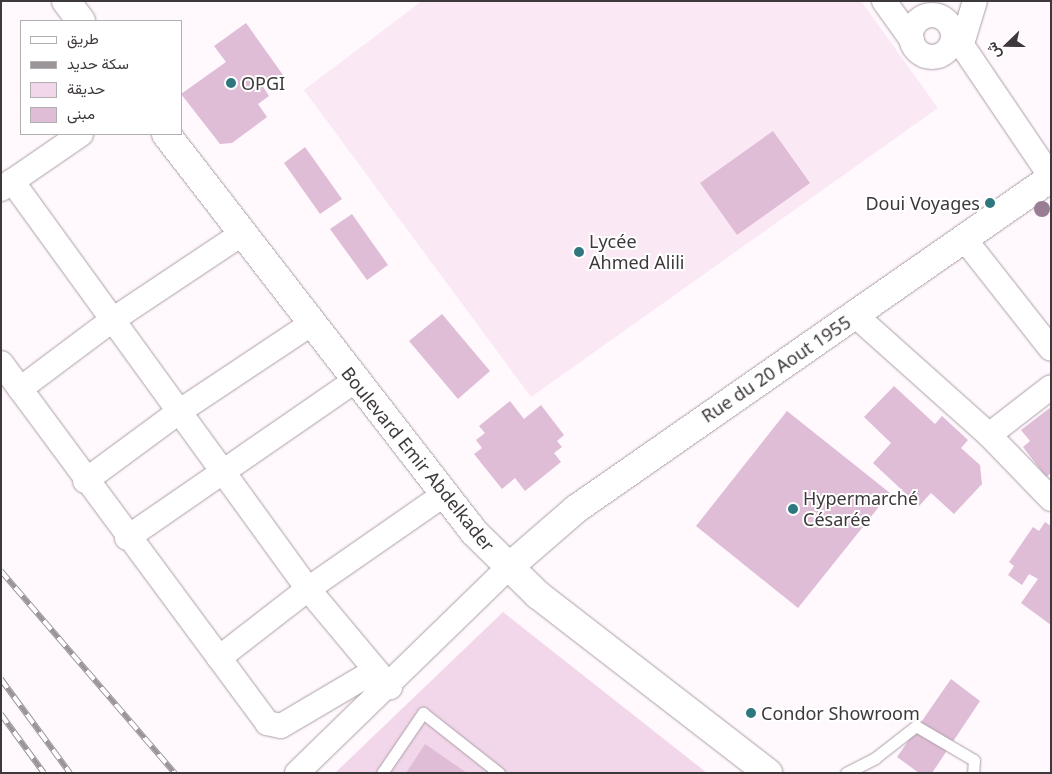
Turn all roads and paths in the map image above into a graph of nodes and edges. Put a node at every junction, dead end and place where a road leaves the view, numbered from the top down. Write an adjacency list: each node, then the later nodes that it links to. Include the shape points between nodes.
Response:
1 (66, 1): 5 (main road)
2 (884, 1): 7 (street)
3 (964, 1): 6 (street)
4 (975, 1): 6 (street)
5 (80, 20)
6 (940, 22): 7 (street, via 916,23); 8 (street, via 948,50); 9 (street)
7 (912, 40): 8 (street, via 923,55)
8 (936, 57): 9 (street)
9 (979, 76): 12 (street)
10 (81, 135): 13 (street)
11 (167, 135): 14 (main road, Boulevard Emir Abdelkader)
12 (1051, 178): 15 (main road, Rue du 20 Aout 1955)
13 (7, 185): 17 (street)
14 (243, 233): 17 (street); 18 (main road, Boulevard Emir Abdelkader)
15 (966, 241): 16 (main road, Rue du 20 Aout 1955); 19 (street)
16 (855, 315): 25 (street); 31 (main road, Rue du 20 Aout 1955, via 576,509)
17 (111, 321): 23 (street); 24 (street)
18 (311, 324): 21 (main road, Boulevard Emir Abdelkader); 24 (street)
19 (1051, 349)
20 (1, 363): 23 (street)
21 (355, 381): 26 (street); 28 (main road, Boulevard Emir Abdelkader)
22 (1051, 387): 25 (street)
23 (20, 389): 27 (street)
24 (180, 411): 26 (street); 27 (street)
25 (989, 435): 29 (street)
26 (224, 469): 30 (street); 32 (street)
27 (86, 481): 30 (street)
28 (443, 495): 31 (main road, Boulevard Emir Abdelkader); 32 (street)
29 (1051, 499)
30 (127, 538): 33 (street)
31 (508, 568): 34 (street); 35 (main road, Boulevard Emir Abdelkader)
32 (308, 589): 33 (street); 34 (street)
33 (219, 658): 34 (street, via 267,723 281,726)
34 (383, 678): 36 (street)
35 (752, 769)
36 (297, 773)
37 (382, 773): 38 (lane, via 423,713)
38 (499, 773)
39 (846, 773): 40 (lane, via 875,758 916,726 974,760)
40 (973, 773)

